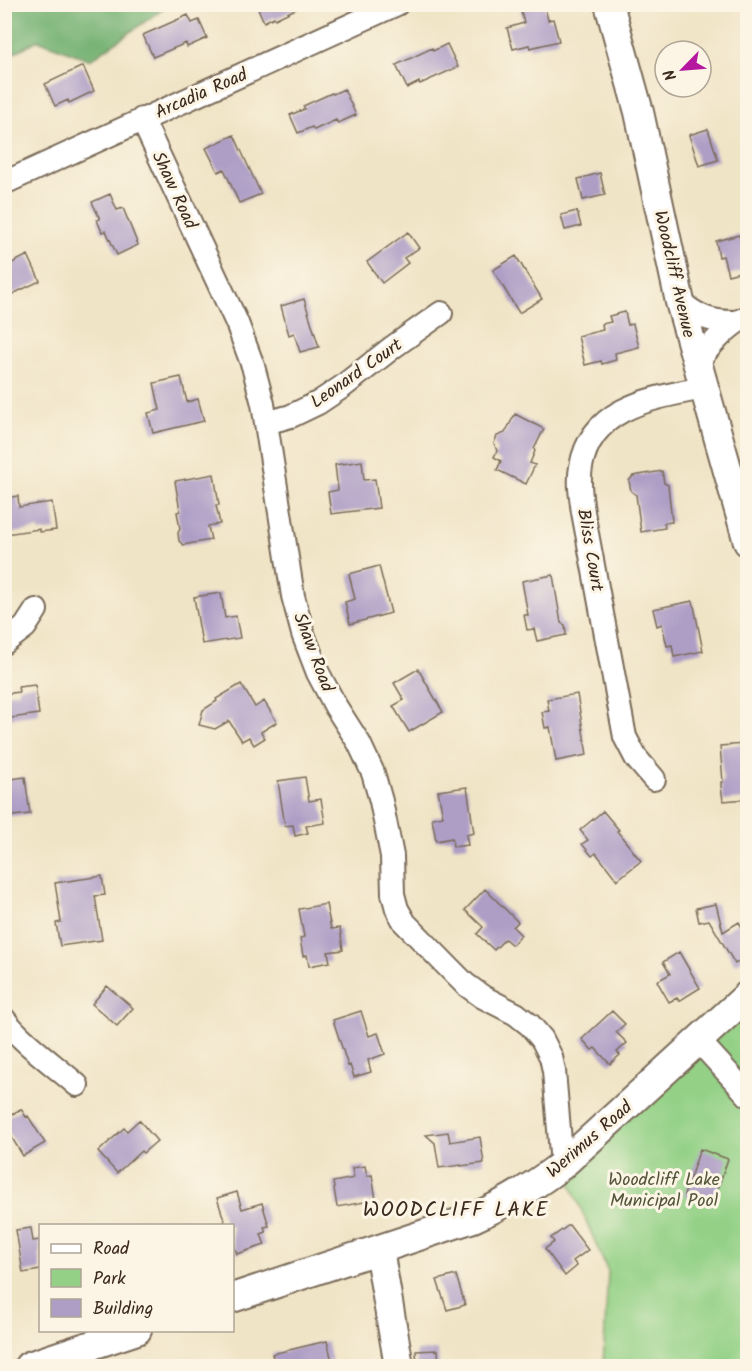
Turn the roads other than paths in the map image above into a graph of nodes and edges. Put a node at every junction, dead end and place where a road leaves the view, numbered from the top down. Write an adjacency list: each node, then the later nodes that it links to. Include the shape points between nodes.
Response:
1 (397, 4): 3 (street, Arcadia Road)
2 (609, 4): 5 (main road, Woodcliff Avenue, via 639,112)
3 (142, 119): 4 (street, Arcadia Road); 9 (street, Shaw Road, via 237,323 253,366)
4 (4, 183)
5 (680, 302): 7 (street, via 706,319); 8 (main road, Woodcliff Avenue)
6 (441, 313): 9 (street, Leonard Court, via 318,403)
7 (742, 320): 8 (street, via 701,357)
8 (700, 376): 10 (main road, Woodcliff Avenue); 13 (street, Bliss Court, via 618,412 596,433 581,467 583,513 626,737 636,758)
9 (266, 423): 19 (street, Shaw Road, via 293,596 303,634 318,673 373,773 392,856 397,909 405,923 465,984 516,1014 542,1039 554,1071)
10 (747, 542)
11 (36, 610): 12 (street, via 25,627)
12 (4, 643)
13 (654, 779)
14 (747, 995): 16 (main road, Werimus Road)
15 (4, 1019): 17 (street)
16 (698, 1040): 18 (street); 19 (main road, Werimus Road)
17 (77, 1085)
18 (747, 1095)
19 (562, 1165): 20 (main road, Werimus Road, via 504,1204)
20 (379, 1250): 21 (main road, Werimus Road); 24 (main road)
21 (234, 1297)
22 (131, 1332): 23 (main road)
23 (29, 1366)
24 (399, 1366)

